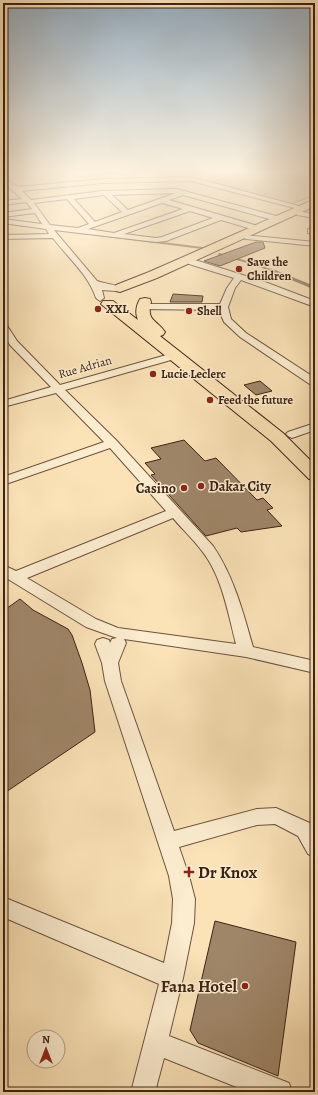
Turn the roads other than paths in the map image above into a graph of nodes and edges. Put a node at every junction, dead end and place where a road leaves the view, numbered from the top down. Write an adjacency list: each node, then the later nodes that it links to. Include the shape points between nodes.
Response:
1 (8, 222): 14 (street)
2 (45, 222): 14 (street)
3 (91, 222): 11 (street)
4 (102, 222): 11 (street)
5 (152, 222): 16 (street)
6 (209, 222): 16 (street, via 163,239)
7 (234, 222): 12 (street)
8 (269, 222): 12 (highway)
9 (278, 222): 17 (highway)
10 (3, 225): 14 (street)
11 (94, 225): 13 (street)
12 (255, 228): 22 (highway, via 153,275)
13 (77, 230): 14 (street); 16 (street)
14 (52, 231): 15 (street); 21 (street)
15 (4, 235)
16 (114, 235)
17 (246, 237): 18 (street); 19 (highway)
18 (315, 244)
19 (192, 262): 20 (street); 24 (highway, via 154,282)
20 (239, 277): 25 (street); 26 (street, via 230,288)
21 (95, 283): 22 (street, via 102,287); 23 (street)
22 (118, 288): 23 (highway, via 105,292); 24 (highway, via 145,292)
23 (104, 301): 24 (highway, via 125,306); 29 (highway)
24 (145, 302): 26 (street); 34 (highway, via 143,316 152,327)
25 (315, 304)
26 (223, 307): 30 (street, via 227,320 243,335)
27 (3, 326): 28 (street)
28 (8, 344): 31 (street)
29 (174, 356): 31 (street, Rue Adrian); 37 (highway, via 277,437)
30 (315, 383)
31 (58, 388): 32 (street, Rue Adrian); 35 (street)
32 (3, 404)
33 (315, 426): 34 (street)
34 (292, 434): 36 (highway)
35 (112, 443): 38 (street); 39 (street)
36 (315, 456)
37 (315, 475)
38 (3, 481)
39 (176, 512): 40 (street); 42 (street, via 220,567 227,582)
40 (9, 573): 41 (street)
41 (109, 635): 42 (street, via 146,636); 44 (street, via 113,681)
42 (246, 651): 43 (street)
43 (315, 667)
44 (167, 842): 45 (street, via 257,817 276,816 305,830); 47 (street, via 184,899 183,923)
45 (315, 848)
46 (3, 907): 47 (street)
47 (172, 978): 48 (street)
48 (156, 1043): 49 (street); 50 (street)
49 (143, 1092)
50 (280, 1092)

